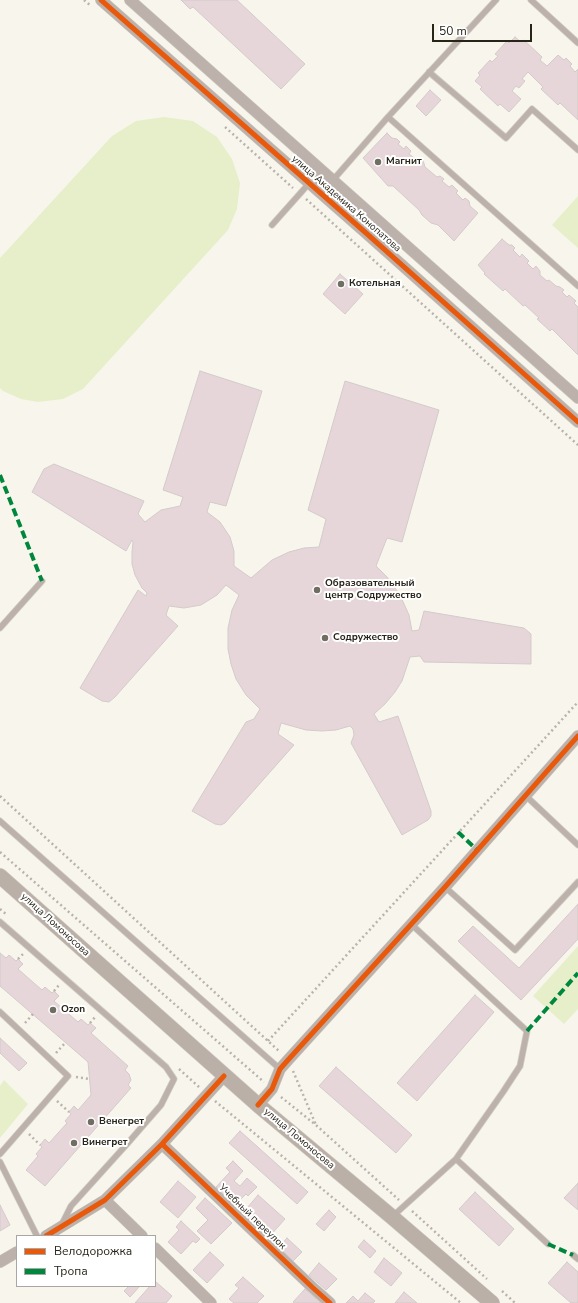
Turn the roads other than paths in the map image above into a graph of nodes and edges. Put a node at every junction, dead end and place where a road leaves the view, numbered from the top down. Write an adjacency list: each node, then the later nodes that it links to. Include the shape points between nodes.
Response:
1 (101, 0): 11 (street, улица Академика Конопатова)
2 (130, 0): 9 (street, улица Академика Конопатова)
3 (496, 0): 6 (lane)
4 (531, 0): 5 (lane)
5 (578, 43)
6 (429, 72): 7 (lane); 8 (lane, via 506,138 532,109)
7 (388, 117): 10 (lane); 13 (lane)
8 (578, 150)
9 (321, 170): 10 (street, улица Академика Конопатова); 11 (lane)
10 (333, 180): 14 (street, улица Академика Конопатова)
11 (309, 183): 12 (lane); 15 (street, улица Академика Конопатова)
12 (272, 225)
13 (578, 286)
14 (578, 398)
15 (578, 422)
16 (42, 582): 17 (lane)
17 (0, 628)
18 (578, 736): 19 (street)
19 (526, 796): 21 (lane); 24 (street)
20 (0, 821): 28 (lane)
21 (578, 845)
22 (0, 876): 29 (main road, улица Ломоносова)
23 (578, 882): 24 (lane, via 515,950)
24 (445, 887): 26 (street)
25 (0, 922): 37 (lane, via 166,1067 174,1079 161,1105 71,1206)
26 (410, 924): 28 (street); 33 (lane, via 527,1031 520,1066)
27 (0, 1012): 32 (lane, via 68,1076)
28 (280, 1069): 30 (street, via 272,1089)
29 (224, 1076): 30 (main road, улица Ломоносова); 31 (street)
30 (258, 1105): 36 (main road, улица Ломоносова)
31 (162, 1144): 35 (street); 46 (street, Учебный переулок)
32 (0, 1154)
33 (456, 1159): 36 (lane); 41 (lane)
34 (0, 1162): 38 (lane)
35 (105, 1200): 37 (street); 40 (street)
36 (392, 1216): 47 (main road, улица Ломоносова)
37 (61, 1227): 39 (street)
38 (36, 1235)
39 (48, 1235)
40 (141, 1235)
41 (548, 1244)
42 (156, 1249): 45 (street)
43 (16, 1253): 44 (street)
44 (0, 1262)
45 (211, 1303)
46 (330, 1303)
47 (492, 1303)

